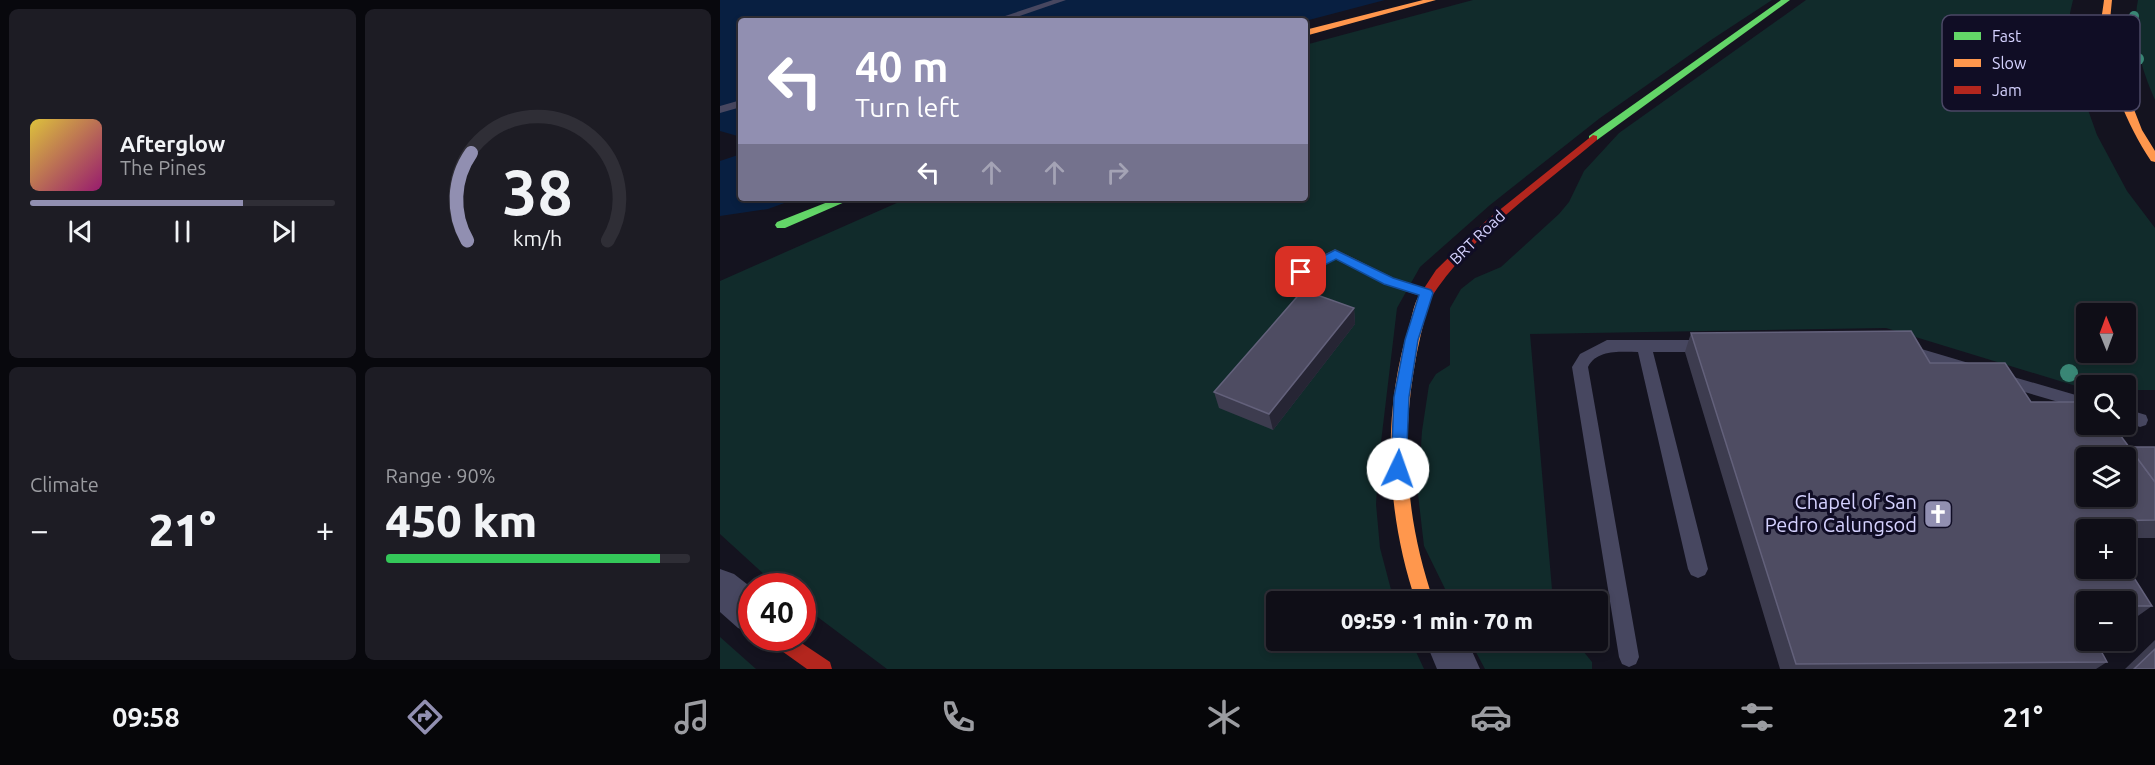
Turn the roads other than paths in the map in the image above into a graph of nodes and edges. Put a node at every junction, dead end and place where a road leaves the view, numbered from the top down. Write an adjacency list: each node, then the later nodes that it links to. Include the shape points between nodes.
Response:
1 (1062, 0): 6 (lane)
2 (1432, 0): 7 (street)
3 (1786, 0): 15 (street, BRT Road, via 1546,174 1449,263)
4 (2108, 0): 5 (street)
5 (2106, 15)
6 (1005, 18)
7 (1308, 32)
8 (738, 104): 9 (lane)
9 (720, 110)
10 (2130, 111): 11 (street)
11 (2155, 159)
12 (841, 201): 13 (street)
13 (781, 225)
14 (1283, 281): 15 (lane, via 1335,254 1389,281)
15 (1426, 293): 22 (street, BRT Road, via 1412,340 1402,397 1398,469 1402,529)
16 (1888, 345): 19 (lane)
17 (1644, 346): 18 (lane); 20 (lane); 26 (lane, via 1607,346 1585,358 1580,367)
18 (1725, 346)
19 (2076, 401)
20 (1698, 569)
21 (720, 587): 23 (street)
22 (1422, 591)
23 (738, 602)
24 (797, 651): 27 (street)
25 (1450, 651): 28 (street)
26 (1629, 657)
27 (823, 669)
28 (1459, 669)

